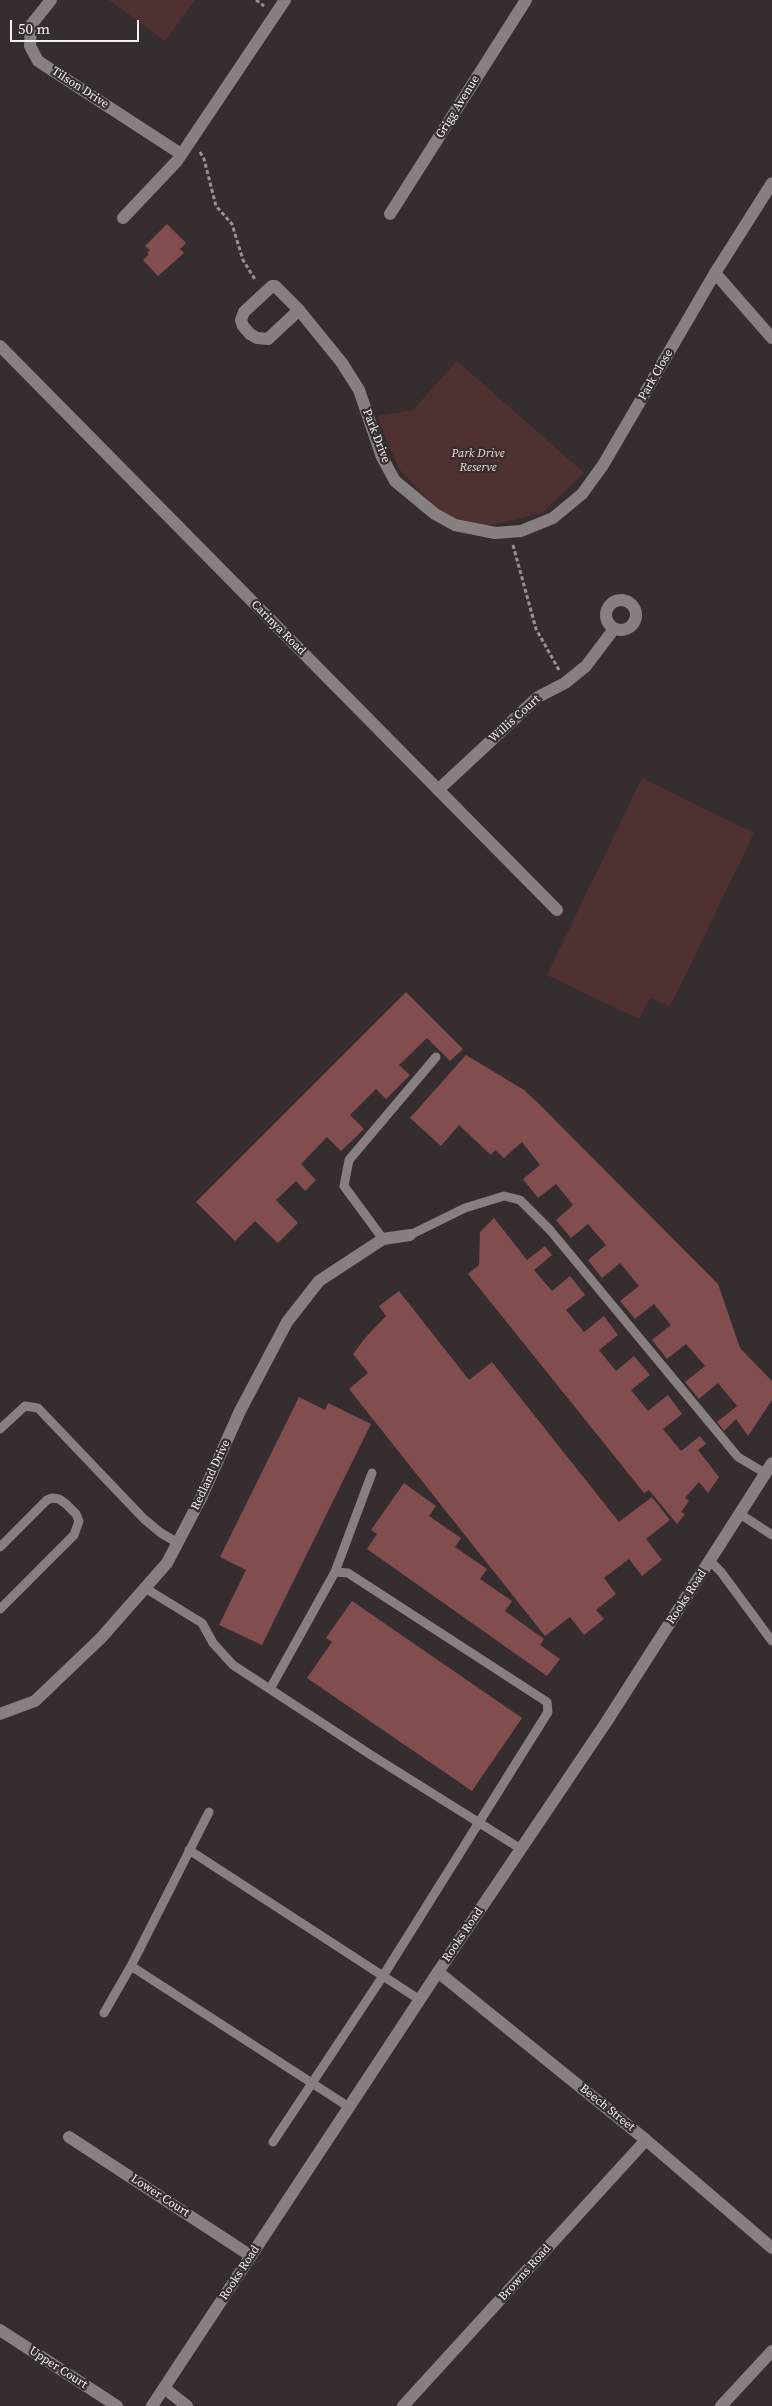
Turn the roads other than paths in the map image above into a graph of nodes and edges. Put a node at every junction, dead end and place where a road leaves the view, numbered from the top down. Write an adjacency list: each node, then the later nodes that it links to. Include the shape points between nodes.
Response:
1 (51, 0): 4 (street, Tilson Drive, via 31,25 30,46 38,61)
2 (285, 0): 4 (street)
3 (526, 0): 6 (street, Grigg Avenue)
4 (182, 154): 7 (street)
5 (772, 184): 8 (street, Park Close)
6 (390, 214)
7 (124, 218)
8 (715, 273): 10 (street); 12 (street, Park Close, via 603,465 582,494 553,518)
9 (299, 310): 9 (street, Park Drive, via 268,339 250,334 241,320 244,312 272,286 276,286); 12 (street, Park Drive, via 342,363 358,390 382,458 395,481 428,509 455,525 483,532)
10 (772, 338)
11 (0, 346): 14 (street, Carinya Road)
12 (510, 532)
13 (614, 629): 14 (street, Willis Court, via 586,666 565,683 538,696)
14 (438, 790): 15 (street, Carinya Road)
15 (557, 910)
16 (436, 1057): 18 (lane, via 349,1160 344,1186)
17 (410, 1235): 18 (street, Redland Drive); 20 (lane, via 465,1208 504,1196 520,1200 550,1230 738,1457)
18 (383, 1239): 24 (street, Redland Drive, via 319,1281 287,1322 240,1411)
19 (0, 1429): 24 (lane, via 25,1406 38,1408 144,1518)
20 (769, 1468): 22 (street, Rooks Road)
21 (372, 1473): 27 (lane)
22 (740, 1514): 23 (lane); 26 (street, Rooks Road)
23 (772, 1535)
24 (178, 1543): 28 (street, Redland Drive, via 167,1563)
25 (0, 1547): 29 (lane, via 52,1498 66,1504 79,1521 74,1536)
26 (710, 1561): 30 (lane); 35 (street, Rooks Road)
27 (335, 1572): 31 (lane); 34 (lane, via 348,1573 547,1702 548,1712)
28 (145, 1588): 31 (lane, via 202,1623 213,1643 233,1664); 32 (street, Redland Drive, via 101,1638 35,1701)
29 (2, 1603)
30 (772, 1641)
31 (270, 1689): 34 (lane)
32 (0, 1714)
33 (209, 1812): 36 (lane)
34 (480, 1823): 35 (lane); 39 (lane)
35 (521, 1849): 38 (street, Rooks Road)
36 (189, 1850): 37 (lane); 39 (lane)
37 (130, 1966): 41 (lane); 42 (lane)
38 (438, 1972): 40 (street, Rooks Road); 45 (street, Beech Street)
39 (384, 1976): 40 (lane); 42 (lane)
40 (420, 2000): 43 (street, Rooks Road)
41 (104, 2013)
42 (312, 2083): 43 (lane); 46 (lane)
43 (350, 2107): 48 (street, Rooks Road)
44 (69, 2137): 48 (street, Lower Court)
45 (646, 2140): 47 (street, Beech Street); 55 (street, Browns Road)
46 (273, 2142)
47 (772, 2248)
48 (251, 2256): 51 (street, Rooks Road)
49 (0, 2330): 52 (street, Upper Court)
50 (772, 2351): 56 (street)
51 (164, 2388): 53 (street, Rooks Road); 54 (street)
52 (117, 2406)
53 (152, 2406)
54 (187, 2406)
55 (403, 2406)
56 (721, 2406)

